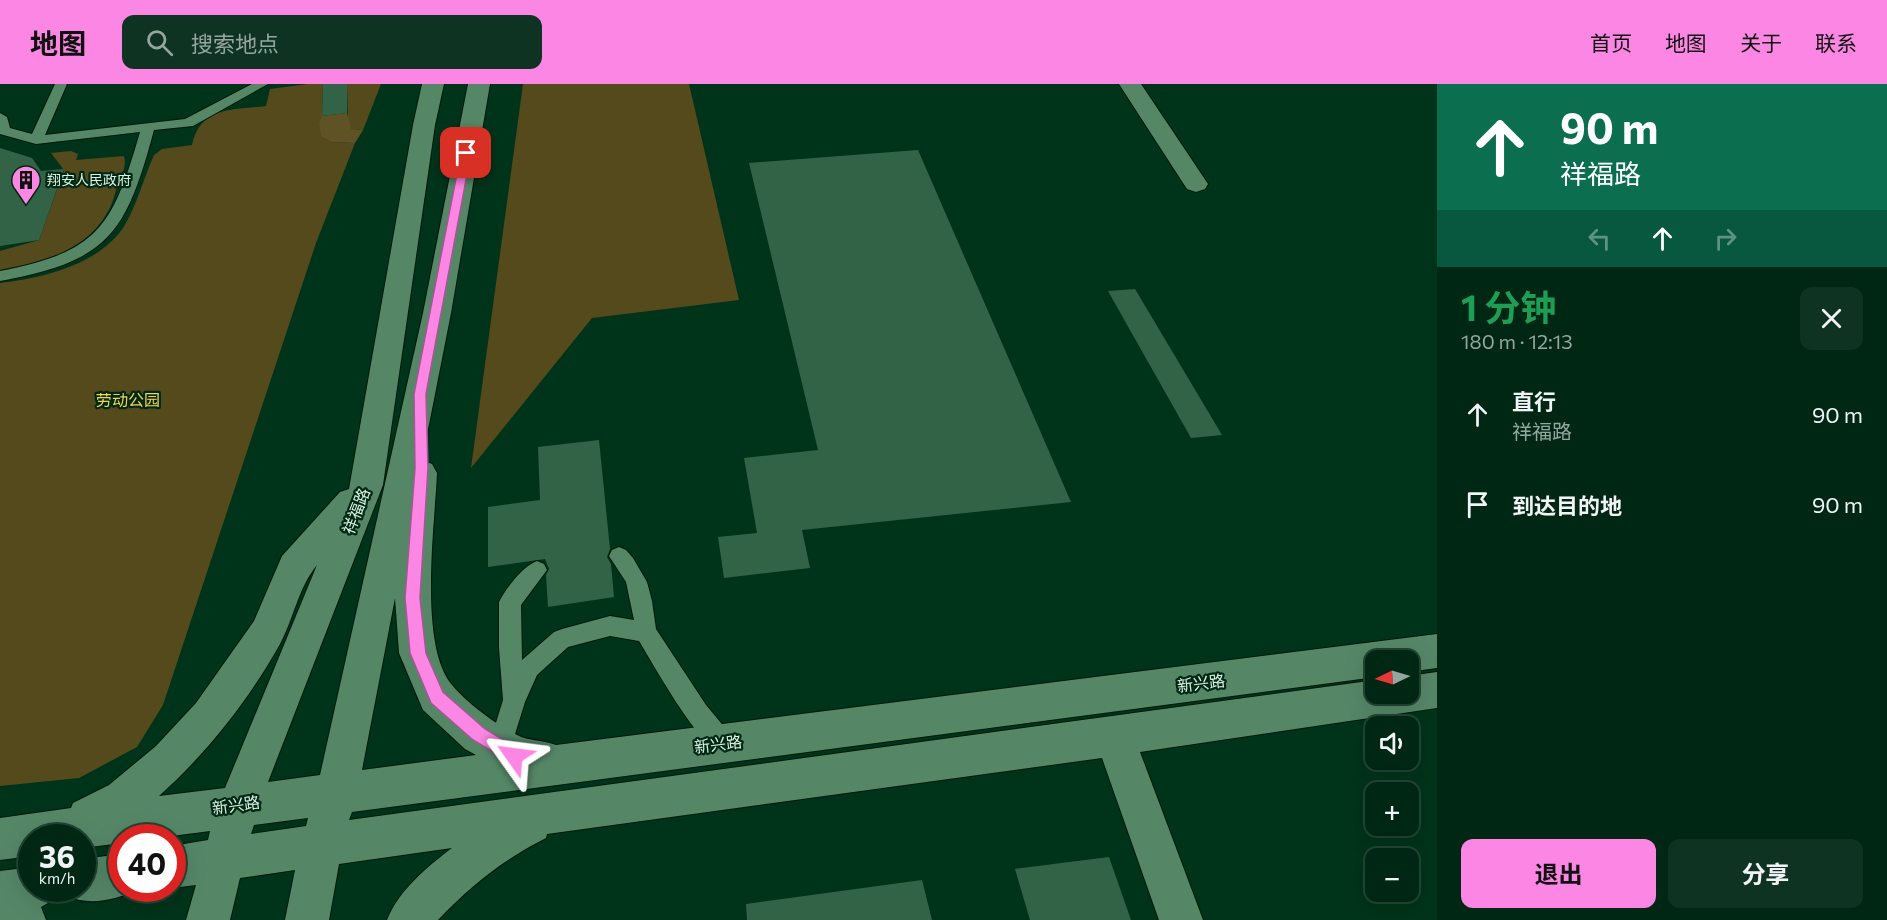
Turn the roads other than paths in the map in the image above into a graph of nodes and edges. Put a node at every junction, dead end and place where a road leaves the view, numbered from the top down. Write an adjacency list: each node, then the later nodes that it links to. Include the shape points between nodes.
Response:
1 (61, 84): 8 (lane)
2 (262, 84): 7 (lane, via 188,123)
3 (433, 84): 12 (street, 祥福路)
4 (479, 84): 11 (street)
5 (1130, 84): 9 (street)
6 (0, 117): 8 (lane, via 4,131)
7 (148, 128): 8 (lane); 10 (lane, via 113,222 86,249 65,259)
8 (36, 140)
9 (1196, 184)
10 (0, 276)
11 (420, 394): 21 (street, via 421,468 413,598 418,653 437,697 479,735); 22 (street)
12 (367, 485): 23 (street, 祥福路); 25 (street, via 294,567 267,632 210,716 170,760 124,800)
13 (619, 556): 15 (lane, via 629,567 643,600)
14 (537, 570): 18 (lane, via 510,602)
15 (645, 632): 18 (lane, via 609,626 562,639 530,668); 20 (lane, via 698,713)
16 (1437, 651): 20 (street, 新兴路)
17 (1437, 690): 19 (street)
18 (514, 701): 21 (lane)
19 (1115, 737): 24 (street); 39 (street)
20 (723, 743): 21 (street, 新兴路, via 570,763)
21 (497, 760): 22 (street, 新兴路)
22 (337, 791): 23 (street, 新兴路); 29 (street)
23 (238, 805): 26 (street, 新兴路); 30 (street, 祥福路)
24 (572, 810): 29 (street); 38 (street, via 503,835 463,866)
25 (74, 824)
26 (96, 826)
27 (18, 837): 28 (street, 新兴路)
28 (0, 839)
29 (321, 845): 30 (street); 37 (street)
30 (222, 860): 31 (street); 36 (street, 祥福路)
31 (186, 865)
32 (18, 890): 33 (street)
33 (0, 893)
34 (0, 911): 35 (street)
35 (24, 920)
36 (208, 920)
37 (307, 920)
38 (409, 920)
39 (1181, 920)

